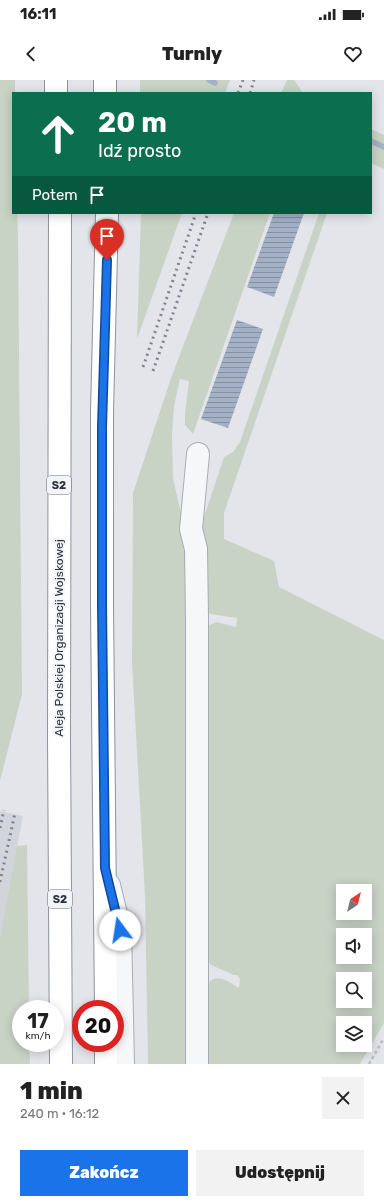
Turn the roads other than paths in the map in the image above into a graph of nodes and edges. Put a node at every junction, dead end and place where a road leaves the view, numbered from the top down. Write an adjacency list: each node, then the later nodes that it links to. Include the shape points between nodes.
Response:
1 (56, 80): 3 (highway)
2 (105, 80): 4 (highway)
3 (56, 92)
4 (105, 92)
5 (60, 214): 11 (highway, Aleja Polskiej Organizacji Wojskowej / S2)
6 (107, 214): 8 (highway, via 102,428)
7 (198, 454): 14 (street, via 191,529 196,549 197,618)
8 (105, 868): 9 (highway); 13 (street, via 120,930)
9 (106, 1000)
10 (106, 1052): 12 (highway)
11 (61, 1064)
12 (106, 1064)
13 (122, 1064)
14 (197, 1064)

